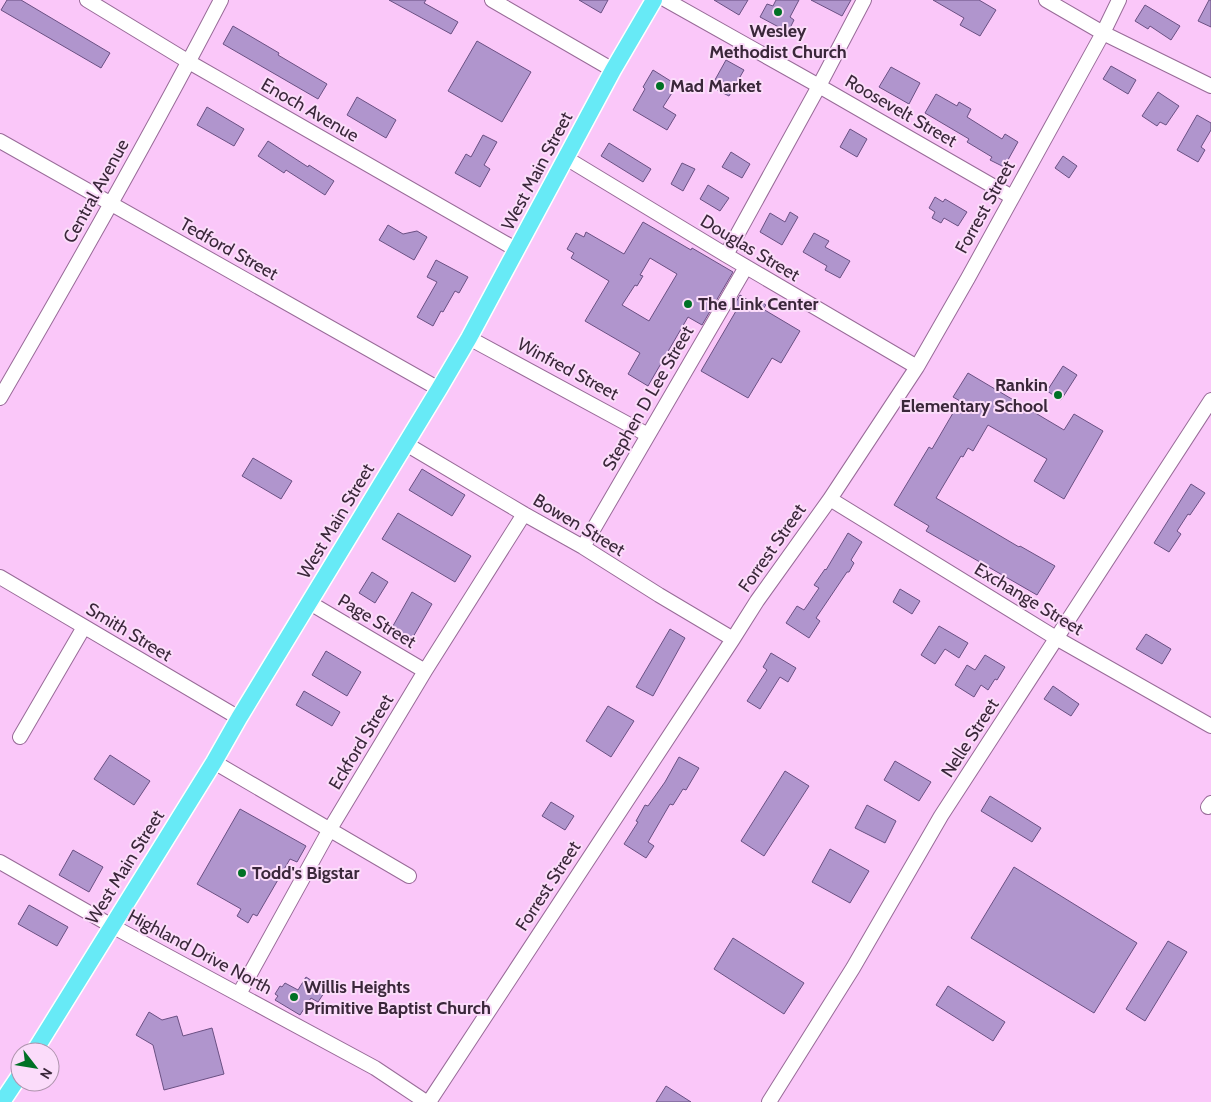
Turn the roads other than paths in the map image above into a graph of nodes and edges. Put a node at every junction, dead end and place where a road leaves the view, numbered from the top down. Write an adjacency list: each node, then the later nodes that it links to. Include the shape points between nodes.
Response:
1 (87, 0): 10 (street, Enoch Avenue)
2 (221, 0): 10 (street, Central Avenue)
3 (492, 0): 11 (street)
4 (654, 0): 11 (main road, West Main Street)
5 (666, 0): 12 (street, Roosevelt Street)
6 (864, 0): 12 (street)
7 (1046, 0): 9 (street)
8 (1119, 0): 9 (street, Forrest Street)
9 (1103, 33): 13 (street); 16 (street, Forrest Street)
10 (189, 62): 17 (street, Central Avenue); 18 (street, Enoch Avenue)
11 (613, 70): 15 (main road, West Main Street)
12 (820, 86): 16 (street, Roosevelt Street); 19 (street)
13 (1211, 86)
14 (0, 141): 17 (street, Tedford Street)
15 (566, 158): 18 (main road, West Main Street); 19 (street, Douglas Street)
16 (1012, 196): 22 (street, Forrest Street)
17 (111, 205): 23 (street, Tedford Street); 24 (street, Central Avenue)
18 (517, 250): 21 (main road, West Main Street)
19 (726, 256): 20 (street, Douglas Street)
20 (746, 267): 22 (street, Douglas Street); 26 (street, Stephen D Lee Street)
21 (469, 338): 23 (main road, West Main Street); 26 (street, Winfred Street)
22 (917, 367): 28 (street, Forrest Street)
23 (440, 389): 27 (main road, West Main Street)
24 (0, 398)
25 (1211, 400): 34 (street, Nelle Street)
26 (648, 435): 30 (street, Stephen D Lee Street)
27 (406, 444): 29 (street, Bowen Street); 32 (main road, West Main Street)
28 (830, 499): 34 (street, Exchange Street); 35 (street, Forrest Street)
29 (524, 514): 30 (street, Bowen Street); 36 (street, Eckford Street)
30 (583, 547): 35 (street, Bowen Street)
31 (0, 577): 33 (street, Smith Street)
32 (310, 603): 36 (street, Page Street); 37 (main road, West Main Street)
33 (84, 627): 37 (street, Smith Street); 39 (street)
34 (1056, 638): 38 (street, Exchange Street); 48 (street, Nelle Street, via 942,816 853,968)
35 (733, 639): 47 (street, Forrest Street)
36 (426, 671): 41 (street, Eckford Street)
37 (238, 718): 40 (main road, West Main Street)
38 (1211, 726)
39 (20, 737)
40 (214, 762): 41 (street); 44 (main road, West Main Street)
41 (330, 829): 43 (street); 45 (street, Eckford Street)
42 (0, 862): 44 (street, Highland Drive North)
43 (409, 876)
44 (112, 926): 45 (street, Highland Drive North); 46 (main road, West Main Street)
45 (239, 994): 47 (street, Highland Drive North, via 375,1068)
46 (40, 1042)
47 (428, 1102)
48 (769, 1102)

